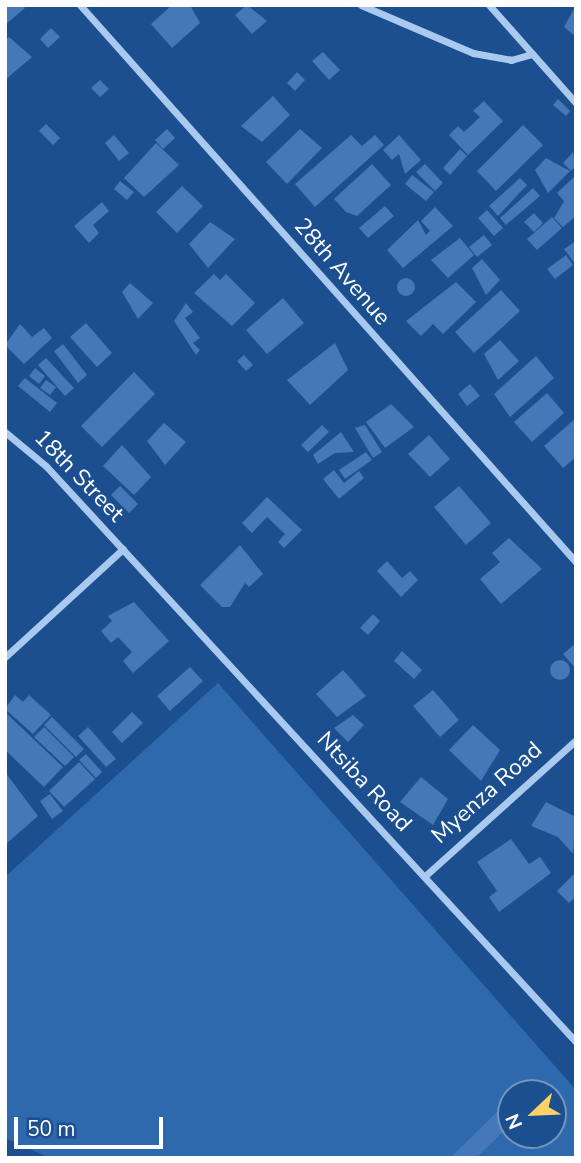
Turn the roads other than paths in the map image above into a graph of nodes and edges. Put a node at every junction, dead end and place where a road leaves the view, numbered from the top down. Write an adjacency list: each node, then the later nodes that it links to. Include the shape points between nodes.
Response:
1 (80, 5): 8 (street, 28th Avenue)
2 (361, 5): 4 (street, via 472,53 511,60)
3 (489, 5): 4 (street)
4 (532, 54): 5 (street)
5 (576, 103)
6 (5, 432): 7 (street, 18th Street)
7 (123, 549): 9 (street); 11 (street, Ntsiba Road)
8 (576, 562)
9 (5, 657)
10 (576, 740): 11 (street, Myenza Road)
11 (425, 876): 12 (street, Ntsiba Road)
12 (576, 1042)

